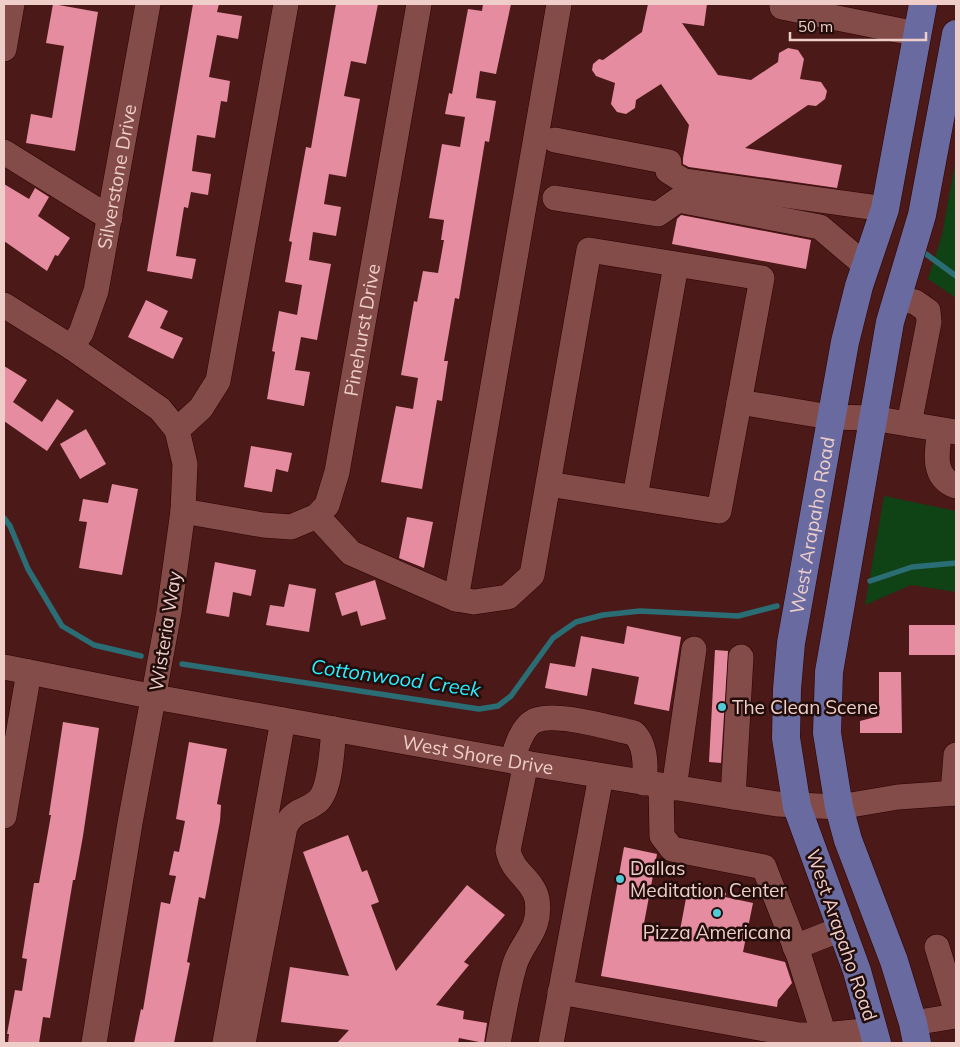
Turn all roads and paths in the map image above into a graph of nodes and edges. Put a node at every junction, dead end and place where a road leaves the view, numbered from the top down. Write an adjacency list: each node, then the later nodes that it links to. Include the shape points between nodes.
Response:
1 (12, 4): 11 (street)
2 (148, 4): 16 (street, Silverstone Drive)
3 (286, 4): 26 (street, via 218,381 201,408)
4 (419, 4): 32 (street, Pinehurst Drive, via 337,472 327,505)
5 (559, 4): 33 (street)
6 (782, 4): 8 (street, via 782,8)
7 (923, 4): 9 (main road, West Arapaho Road)
8 (868, 14): 9 (street)
9 (918, 34): 10 (main road); 15 (main road, West Arapaho Road)
10 (956, 39): 19 (main road, West Arapaho Road, via 924,207)
11 (4, 49)
12 (555, 140): 15 (street, via 669,162 668,171 684,181)
13 (4, 152): 16 (street)
14 (555, 198): 18 (street, via 658,214 678,200 820,227)
15 (885, 209): 18 (main road, West Arapaho Road)
16 (110, 218): 21 (street, Silverstone Drive, via 90,312 82,333)
17 (676, 265): 22 (street, via 762,278); 28 (street, via 589,250); 30 (street)
18 (866, 266): 23 (main road, West Arapaho Road, via 852,310)
19 (896, 298): 24 (main road, West Arapaho Road); 25 (street, via 914,302 928,310 929,322)
20 (4, 305): 21 (street, Wisteria Way)
21 (71, 347): 26 (street, Wisteria Way, via 160,409)
22 (739, 402): 23 (street); 30 (street, via 719,511)
23 (830, 417): 24 (street); 47 (main road, West Arapaho Road, via 787,689 786,738)
24 (872, 418): 25 (street); 48 (main road, West Arapaho Road, via 829,672 827,734)
25 (910, 424): 27 (street)
26 (177, 430): 31 (street, Wisteria Way, via 186,464)
27 (948, 431): 29 (street, via 937,450 938,466 945,480)
28 (548, 484): 30 (street); 33 (street, via 532,575 508,597 474,602)
29 (956, 486)
30 (635, 497)
31 (183, 510): 32 (street, via 291,527); 38 (street, Wisteria Way)
32 (317, 516): 33 (street, via 351,553)
33 (456, 598)
34 (694, 649): 44 (street)
35 (741, 657): 46 (street)
36 (4, 667): 37 (street, West Shore Drive)
37 (29, 672): 38 (street, West Shore Drive); 49 (street)
38 (155, 697): 39 (street, West Shore Drive); 60 (street, Wisteria Way, via 130,824)
39 (283, 720): 40 (street, West Shore Drive); 61 (street)
40 (334, 729): 42 (street, West Shore Drive); 62 (street, via 322,797 291,816 285,827)
41 (956, 755): 45 (street)
42 (519, 762): 43 (street, West Shore Drive); 44 (street, via 520,738 533,722 560,718 634,733 641,740 646,772); 63 (street, via 508,850 510,861 534,890 537,917 534,930 514,965)
43 (601, 776): 44 (street, West Shore Drive); 53 (street)
44 (660, 786): 46 (street, West Shore Drive); 51 (street, via 662,836 672,849 764,867)
45 (954, 793): 48 (street, West Shore Drive, via 898,797)
46 (733, 797): 47 (street, West Shore Drive)
47 (797, 806): 48 (street, West Shore Drive); 50 (main road, West Arapaho Road)
48 (839, 807): 56 (main road, West Arapaho Road, via 848,840 893,957)
49 (4, 816)
50 (841, 929): 51 (street); 58 (main road, West Arapaho Road)
51 (795, 947): 57 (street)
52 (937, 947): 54 (street)
53 (560, 992): 59 (street); 64 (street)
54 (956, 1010)
55 (956, 1016): 56 (street)
56 (915, 1033)
57 (824, 1034): 58 (street); 59 (street)
58 (876, 1037)
59 (787, 1038)
60 (94, 1043)
61 (225, 1043)
62 (242, 1043)
63 (498, 1043)
64 (551, 1043)

